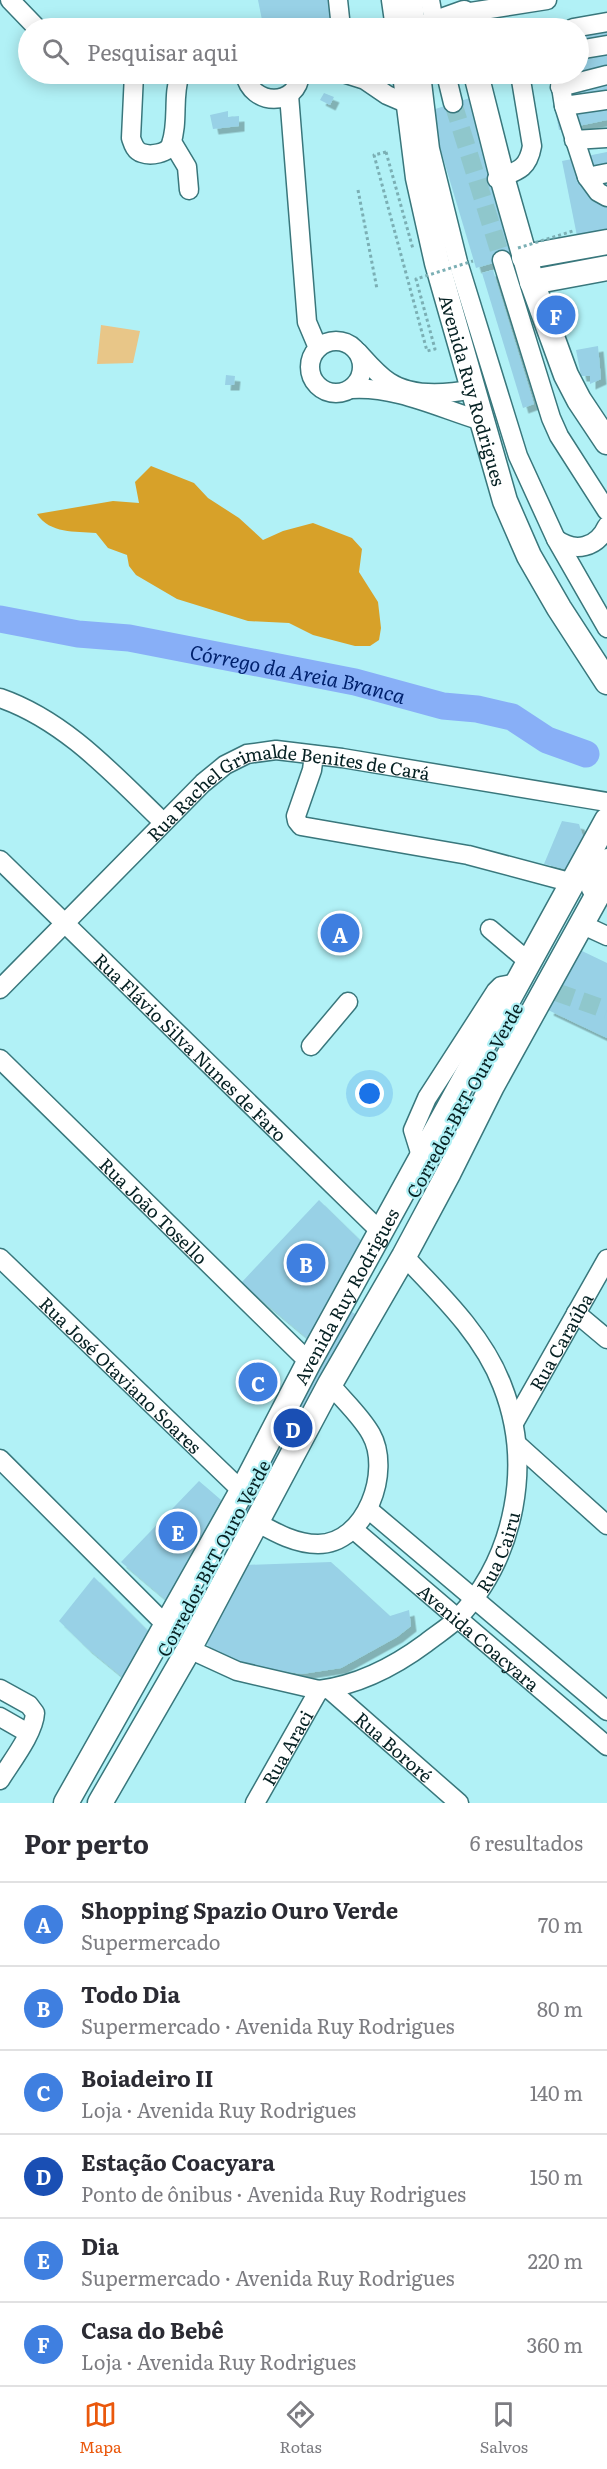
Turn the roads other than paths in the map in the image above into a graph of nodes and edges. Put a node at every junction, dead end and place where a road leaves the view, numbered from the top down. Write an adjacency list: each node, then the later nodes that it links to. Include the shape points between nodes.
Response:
1 (10, 0): 8 (street)
2 (338, 0): 9 (street)
3 (394, 0): 10 (main road)
4 (413, 0): 11 (street)
5 (430, 0): 12 (street)
6 (547, 0): 7 (street)
7 (464, 14)
8 (27, 18)
9 (340, 18)
10 (397, 18)
11 (422, 18)
12 (428, 18)
13 (607, 22): 14 (street)
14 (589, 25)
15 (607, 45): 16 (street)
16 (589, 48)
17 (607, 75): 18 (street)
18 (589, 77)
19 (134, 84): 37 (street, via 131,138 135,148 142,153 162,153)
20 (178, 84): 37 (street)
21 (247, 84): 30 (street, via 257,96 273,100)
22 (298, 84): 30 (street)
23 (378, 84): 33 (street, via 387,95)
24 (406, 84): 33 (main road, Avenida Ruy Rodrigues)
25 (422, 84): 56 (street, via 430,149 464,284 519,456)
26 (448, 84): 32 (street)
27 (478, 84): 40 (main road)
28 (522, 84): 40 (street, via 532,146 530,157 525,167)
29 (560, 84): 34 (street)
30 (289, 95): 47 (street, via 307,322)
31 (607, 100): 34 (street)
32 (453, 103)
33 (408, 104): 49 (main road, Avenida Ruy Rodrigues, via 418,178 437,263)
34 (564, 106): 36 (street)
35 (607, 138): 36 (street)
36 (574, 140): 39 (street)
37 (172, 142): 41 (street, via 187,167)
38 (607, 173): 39 (street)
39 (587, 177): 42 (street)
40 (500, 178): 44 (main road)
41 (189, 190)
42 (607, 197)
43 (607, 242): 44 (main road)
44 (515, 255): 46 (main road); 54 (street, via 550,418)
45 (607, 268): 46 (main road)
46 (532, 282): 51 (main road, via 566,375)
47 (318, 348): 48 (street, via 334,341 351,345); 50 (street, via 310,363 318,387 334,394)
48 (358, 352): 49 (street, via 390,383 402,388 453,393); 50 (street, via 363,368)
49 (474, 388): 52 (main road, Avenida Ruy Rodrigues)
50 (351, 389): 52 (street, via 370,388 408,396)
51 (601, 419): 53 (main road)
52 (482, 421): 58 (main road, Avenida Ruy Rodrigues, via 505,501 529,556)
53 (607, 442)
54 (607, 511)
55 (607, 526): 56 (street, via 600,538 589,545 568,546)
56 (556, 538): 57 (street)
57 (607, 628)
58 (605, 675)
59 (0, 698): 63 (street, via 63,730)
60 (314, 755): 61 (street, Rua Rachel Grimalde Benites de Cará); 63 (street, Rua Rachel Grimalde Benites de Cará, via 276,750 247,754 225,765); 68 (street, via 296,816 301,826 468,855)
61 (607, 802)
62 (607, 820): 68 (main road, Avenida Ruy Rodrigues)
63 (164, 822): 69 (street, Rua Rachel Grimalde Benites de Cará)
64 (607, 839): 78 (street, Corredor BRT Ouro Verde)
65 (607, 858): 78 (street, Corredor BRT Ouro Verde)
66 (0, 860): 69 (street, Rua Flávio Silva Nunes de Faro)
67 (607, 878): 70 (main road, Avenida Ruy Rodrigues)
68 (573, 883): 73 (main road, Avenida Ruy Rodrigues)
69 (66, 923): 74 (street, Rua Rachel Grimalde Benites de Cará); 78 (street, Rua Flávio Silva Nunes de Faro)
70 (581, 924): 72 (street); 78 (main road, Avenida Ruy Rodrigues, via 551,991)
71 (490, 929): 73 (street)
72 (607, 936)
73 (529, 962): 78 (main road, Avenida Ruy Rodrigues, via 422,1159)
74 (0, 989)
75 (348, 1002): 76 (street)
76 (311, 1046)
77 (0, 1059): 83 (street, Rua João Tosello)
78 (392, 1244): 83 (main road, Avenida Ruy Rodrigues); 84 (main road, Avenida Ruy Rodrigues); 85 (street, Rua Cairu, via 440,1294 483,1348 502,1384); 97 (street, Corredor BRT Ouro Verde, via 233,1554)
79 (0, 1258): 90 (street, Rua José Otaviano Soares)
80 (607, 1259): 81 (street, Rua Caraúba)
81 (576, 1313): 82 (street); 85 (street, Rua Caraúba)
82 (607, 1339)
83 (309, 1362): 90 (main road, Avenida Ruy Rodrigues)
84 (330, 1384): 91 (street, via 371,1434 378,1454 377,1479); 92 (main road, Avenida Ruy Rodrigues)
85 (514, 1423): 86 (street, Rua Cairu)
86 (518, 1445): 88 (street); 89 (street, Rua Cairu)
87 (0, 1459): 97 (street)
88 (554, 1480): 89 (street); 93 (street)
89 (518, 1484): 95 (street, Rua Cairu, via 511,1521)
90 (242, 1491): 97 (main road, Avenida Ruy Rodrigues)
91 (368, 1509): 94 (street); 95 (street, Avenida Coacyara)
92 (258, 1523): 94 (street, via 300,1542 320,1544); 97 (main road, Avenida Ruy Rodrigues)
93 (607, 1525)
94 (353, 1529): 96 (street, Avenida Coacyara)
95 (474, 1599): 96 (street, Rua Cairu); 100 (street, Avenida Coacyara)
96 (457, 1619): 99 (street, Rua Cairu, via 407,1657 360,1679); 103 (street, Avenida Coacyara)
97 (178, 1637): 99 (street, via 237,1671); 106 (main road, Avenida Ruy Rodrigues); 107 (street, Corredor BRT Ouro Verde); 108 (street, Corredor BRT Ouro Verde); 109 (main road, Avenida Ruy Rodrigues)
98 (0, 1689): 102 (street, via 29,1705 35,1713)
99 (324, 1689): 110 (street, Rua Araci); 111 (street, Rua Bororé)
100 (607, 1711)
101 (0, 1717): 102 (street)
102 (28, 1733): 104 (street)
103 (607, 1746)
104 (7, 1752): 105 (street)
105 (0, 1780)
106 (66, 1803)
107 (77, 1803)
108 (90, 1803)
109 (100, 1803)
110 (255, 1803)
111 (459, 1803)

